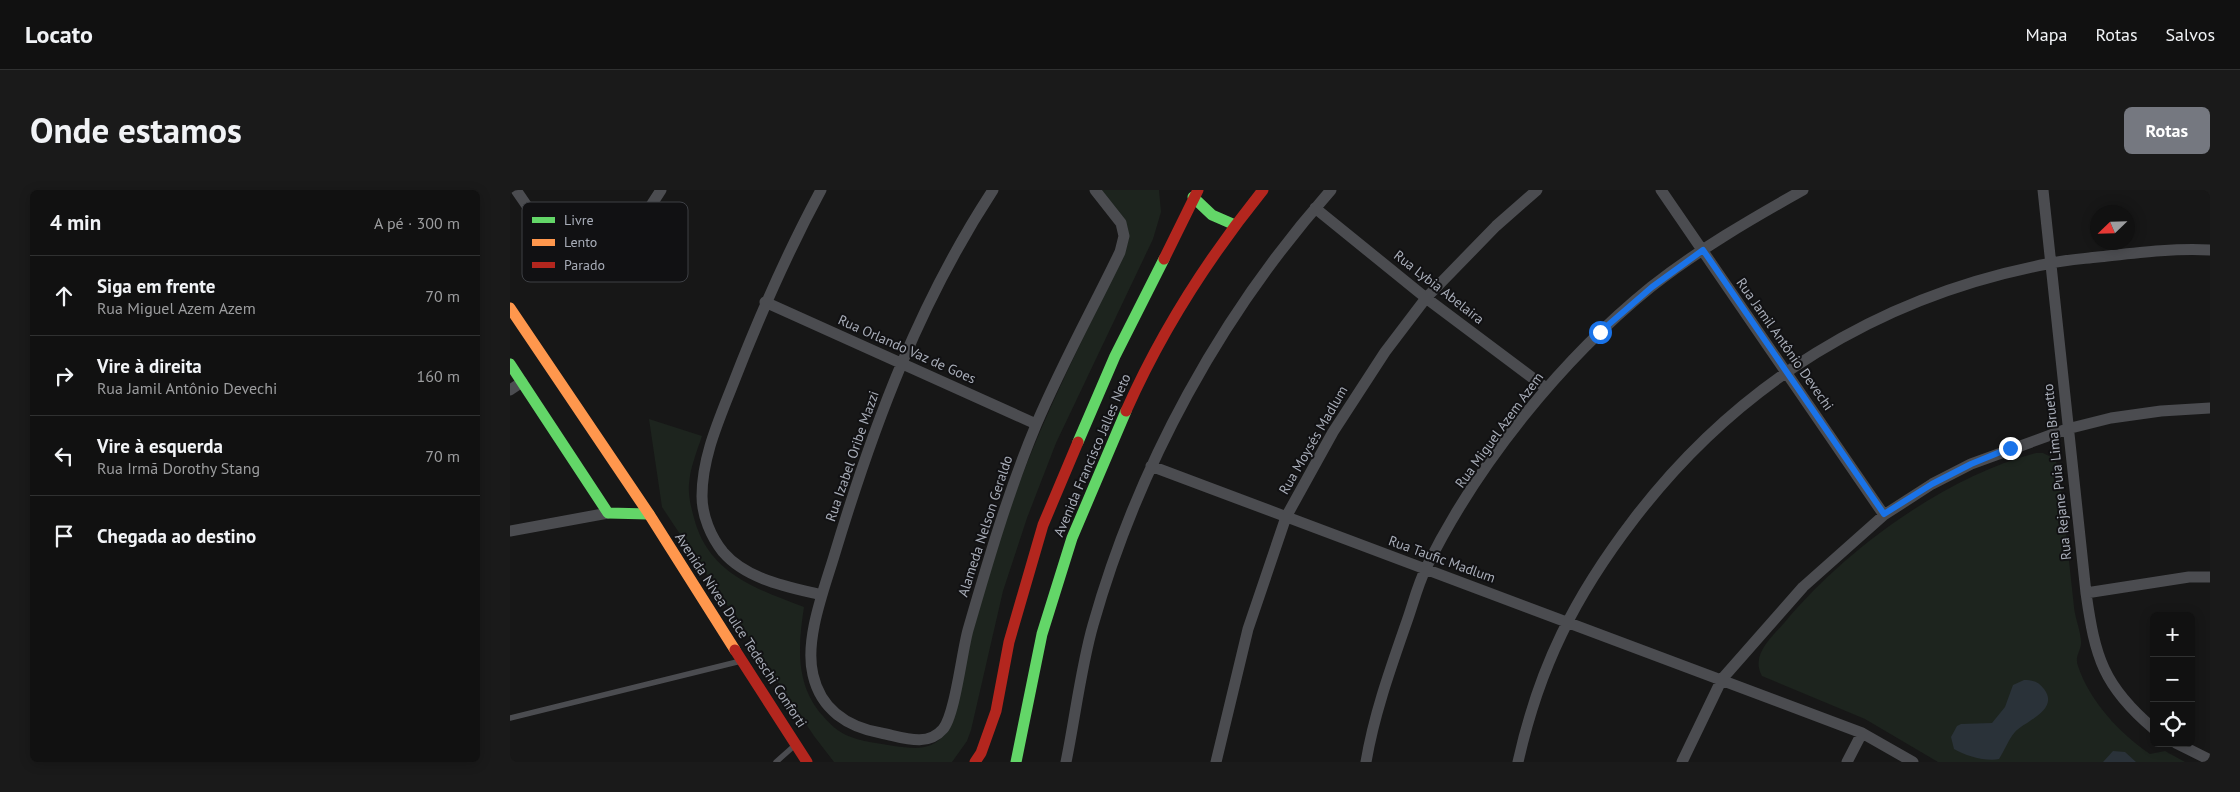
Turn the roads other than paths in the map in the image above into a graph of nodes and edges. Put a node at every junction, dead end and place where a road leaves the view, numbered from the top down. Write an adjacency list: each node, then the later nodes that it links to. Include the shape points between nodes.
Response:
1 (516, 190): 13 (street)
2 (661, 190): 14 (street)
3 (821, 190): 21 (street)
4 (992, 190): 23 (street, Rua Izabel Oribe Mazzi, via 939,282)
5 (1095, 190): 30 (street, Alameda Nelson Geraldo, via 1121,223 1124,236 1120,252)
6 (1263, 190): 16 (street, Avenida Francisco Jalles Neto)
7 (1331, 190): 15 (street)
8 (1536, 190): 20 (street, Rua Moysés Madlum)
9 (1661, 190): 17 (street, Rua Jamil Antônio Devechi)
10 (1804, 190): 17 (street, Rua Miguel Azem Azem)
11 (2043, 190): 19 (street, Rua Rejane Puia Lima Bruetto)
12 (1193, 192): 16 (street, via 1212,215); 54 (street, Avenida Francisco Jalles Neto, via 1115,356 1043,525 1010,642 996,711 982,753)
13 (524, 202)
14 (653, 202)
15 (1315, 208): 20 (street, Rua Lybia Abelaira); 32 (street, via 1228,325)
16 (1235, 226): 55 (street, Avenida Francisco Jalles Neto, via 1182,306 1144,373 1072,538 1042,634)
17 (1703, 250): 25 (street, Rua Jamil Antônio Devechi); 27 (street, Rua Miguel Azem Azem, via 1652,287 1600,332)
18 (2210, 250): 19 (street, via 2179,249)
19 (2049, 263): 25 (street, via 1958,287 1893,312); 31 (street, Rua Rejane Puia Lima Bruetto)
20 (1426, 298): 27 (street, Rua Lybia Abelaira); 36 (street, Rua Moysés Madlum, via 1385,352 1333,432)
21 (765, 302): 23 (street, Rua Orlando Vaz de Goes); 41 (street, via 711,442 703,472 703,511 724,554 744,570 773,583)
22 (510, 308): 34 (street, Avenida Nívea Dulce Tedeschi Conforti)
23 (901, 362): 30 (street, Rua Orlando Vaz de Goes); 41 (street, Rua Izabel Oribe Mazzi, via 858,480)
24 (510, 364): 26 (street)
25 (1786, 371): 35 (street, Rua Jamil Antônio Devechi); 42 (street, via 1698,444 1652,495 1607,554)
26 (522, 382): 28 (street); 33 (street)
27 (1546, 388): 38 (street, Rua Miguel Azem Azem, via 1490,462)
28 (510, 390)
29 (2210, 408): 31 (street, via 2120,417)
30 (1036, 424): 47 (street, Alameda Nelson Geraldo, via 1002,512 966,638 945,728 928,740)
31 (2067, 429): 35 (street, via 1971,464); 40 (street, Rua Rejane Puia Lima Bruetto)
32 (1151, 466): 36 (street, Rua Taufic Madlum); 56 (street, via 1119,543 1092,626)
33 (608, 513): 34 (street); 37 (street)
34 (649, 514): 43 (street, Avenida Nívea Dulce Tedeschi Conforti)
35 (1884, 514): 44 (street, via 1803,587)
36 (1286, 517): 38 (street, Rua Taufic Madlum); 57 (street, Rua Moysés Madlum, via 1248,630)
37 (510, 532)
38 (1425, 569): 42 (street, Rua Taufic Madlum); 58 (street, Rua Miguel Azem Azem, via 1390,670)
39 (2210, 577): 40 (street, via 2171,579)
40 (2086, 593): 46 (street, Rua Rejane Puia Lima Bruetto, via 2093,640 2101,664 2116,692)
41 (822, 595): 47 (street, Rua Izabel Oribe Mazzi, via 812,644 813,676 818,692 838,718)
42 (1566, 621): 44 (street, Rua Taufic Madlum); 59 (street, via 1542,676)
43 (743, 661): 45 (lane); 49 (street, Avenida Nívea Dulce Tedeschi Conforti)
44 (1722, 679): 48 (street, Rua Taufic Madlum); 60 (street)
45 (510, 718)
46 (2150, 726)
47 (863, 730)
48 (1862, 733): 61 (street); 62 (street, Rua Taufic Madlum)
49 (796, 744): 52 (lane); 53 (street, Avenida Nívea Dulce Tedeschi Conforti)
50 (2184, 747): 51 (street)
51 (2210, 760)
52 (776, 762)
53 (807, 762)
54 (975, 762)
55 (1016, 762)
56 (1066, 762)
57 (1216, 762)
58 (1366, 762)
59 (1518, 762)
60 (1682, 762)
61 (1847, 762)
62 (1913, 762)

